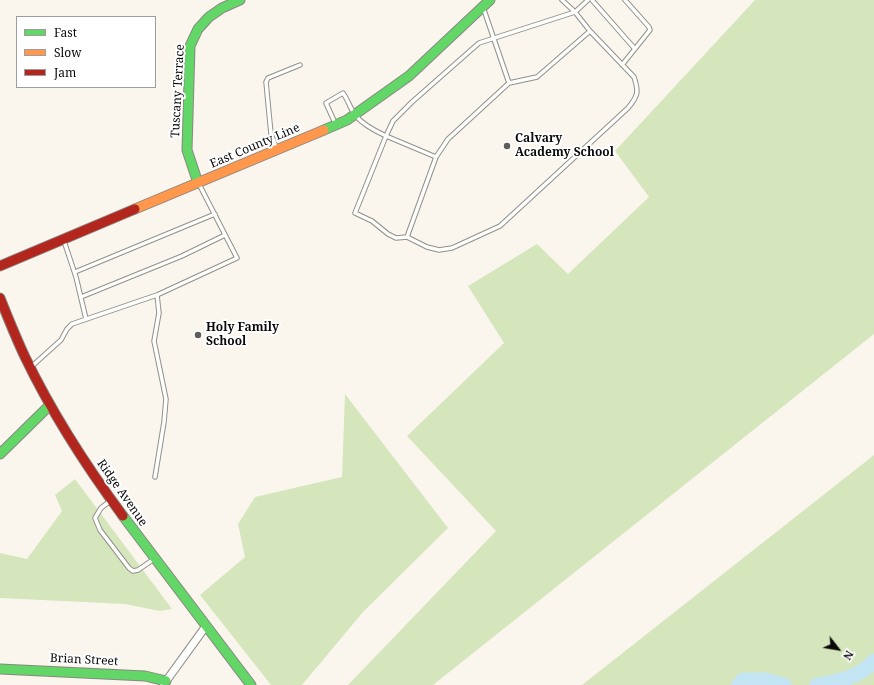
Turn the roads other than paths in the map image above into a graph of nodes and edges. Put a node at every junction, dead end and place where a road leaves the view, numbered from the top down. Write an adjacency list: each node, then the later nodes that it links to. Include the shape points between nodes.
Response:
1 (240, 0): 20 (street, Tuscany Terrace, via 220,8 200,24 190,46 187,150)
2 (490, 0): 7 (street, East County Line)
3 (562, 0): 8 (lane)
4 (588, 0): 8 (lane)
5 (592, 0): 11 (lane)
6 (624, 0): 11 (lane, via 650,29)
7 (483, 7): 10 (lane); 15 (street, East County Line, via 409,76)
8 (575, 12): 9 (lane); 10 (lane)
9 (590, 30): 13 (lane); 14 (lane, via 537,77)
10 (494, 37): 14 (lane); 17 (lane, via 479,42 412,102 394,121)
11 (635, 49): 13 (lane)
12 (300, 65): 18 (lane, via 268,78 266,82 271,134)
13 (622, 65): 23 (lane, via 634,77 637,86 636,98 500,226 452,248 439,250)
14 (509, 83): 19 (lane, via 448,139)
15 (355, 115): 16 (street, East County Line); 16 (lane, via 343,93 326,102); 17 (lane, via 372,130)
16 (336, 126): 18 (street, East County Line)
17 (386, 136): 19 (lane); 23 (lane, via 355,213 372,221 396,238)
18 (277, 149): 20 (street, East County Line)
19 (436, 157): 23 (lane)
20 (198, 183): 21 (lane); 24 (street, East County Line)
21 (215, 214): 22 (lane); 26 (lane)
22 (225, 234): 27 (lane, via 238,258); 28 (lane, via 182,256)
23 (407, 237)
24 (64, 240): 25 (street, East County Line); 26 (lane)
25 (0, 266)
26 (75, 272): 28 (lane)
27 (157, 295): 30 (lane); 34 (lane, via 159,313 154,341 166,399)
28 (81, 297): 30 (lane)
29 (0, 298): 31 (street, Ridge Avenue)
30 (86, 319): 31 (lane, via 72,324 61,340)
31 (31, 367): 32 (street, Ridge Avenue)
32 (50, 405): 33 (street); 35 (street, Ridge Avenue)
33 (0, 454)
34 (155, 477)
35 (111, 500): 36 (street, Ridge Avenue); 36 (lane, via 95,518 100,530 133,571)
36 (154, 559): 37 (street, Ridge Avenue)
37 (206, 626): 39 (street); 40 (street, Ridge Avenue)
38 (0, 669): 39 (street, Brian Street, via 145,676)
39 (164, 683)
40 (251, 685)

